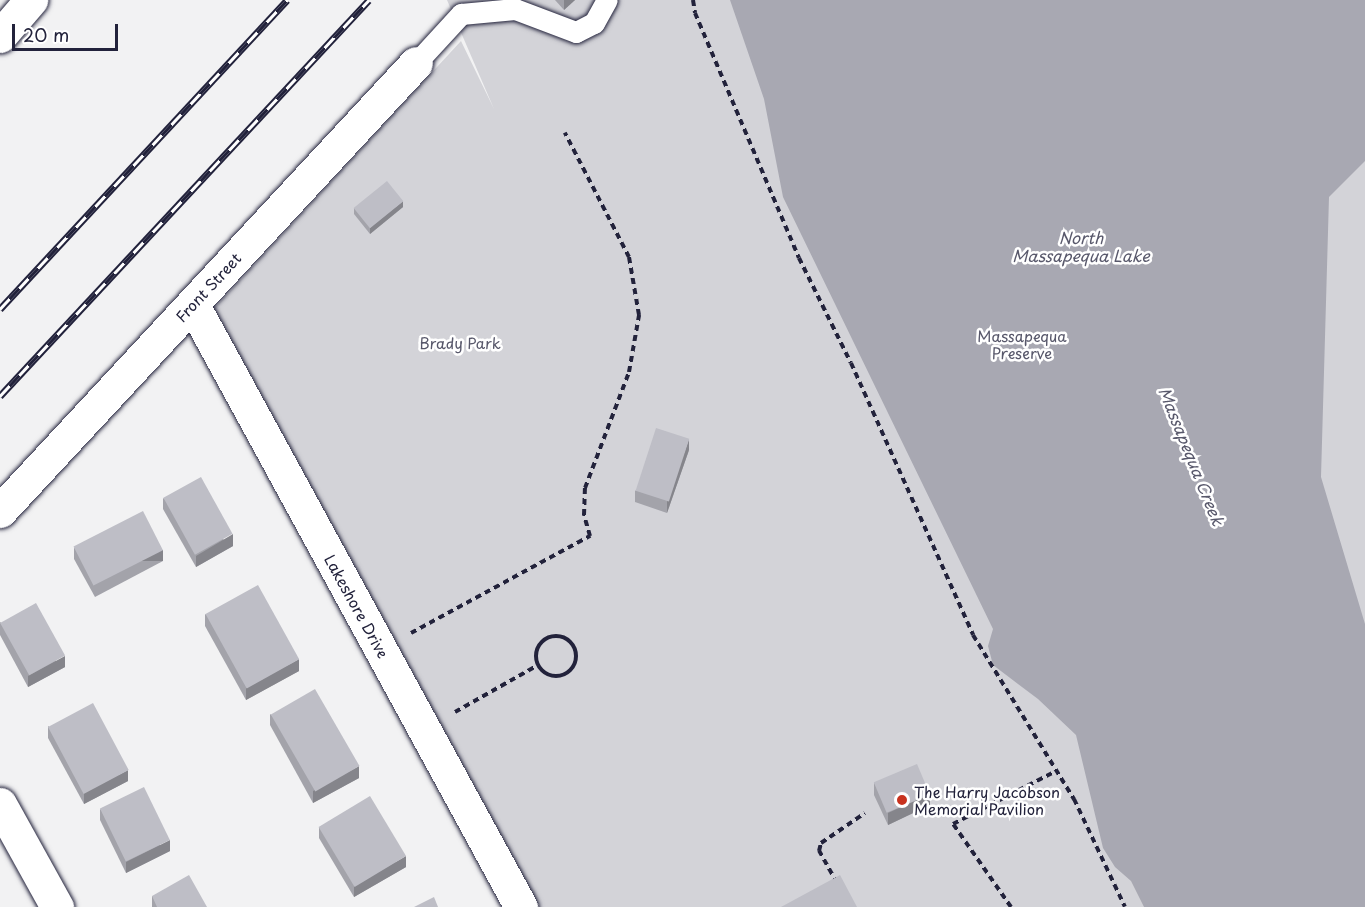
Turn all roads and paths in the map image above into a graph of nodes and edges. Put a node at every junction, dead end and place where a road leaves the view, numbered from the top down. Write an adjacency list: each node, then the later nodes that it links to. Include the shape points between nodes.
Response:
1 (31, 0): 4 (main road)
2 (607, 0): 5 (lane, via 594,23 576,32 515,9 461,14)
3 (693, 0): 12 (path, via 699,24 799,258 851,363 973,635)
4 (0, 36)
5 (416, 63): 7 (main road, Front Street)
6 (565, 133): 9 (path, via 629,257 639,315 629,372 585,489 584,515 590,536)
7 (193, 304): 8 (main road, Front Street); 9 (main road, Lakeshore Drive)
8 (0, 511)
9 (381, 650): 11 (main road, Lakeshore Drive)
10 (538, 665): 10 (path, via 536,652 548,637 561,636 575,649 576,662 568,673 547,675); 11 (path)
11 (424, 729): 17 (main road, Lakeshore Drive)
12 (1056, 771): 18 (path, via 953,824); 19 (path, via 1074,799)
13 (0, 804): 16 (main road)
14 (865, 813): 15 (path, via 821,843 819,851)
15 (840, 888)
16 (57, 907)
17 (521, 907)
18 (1011, 907)
19 (1125, 907)

